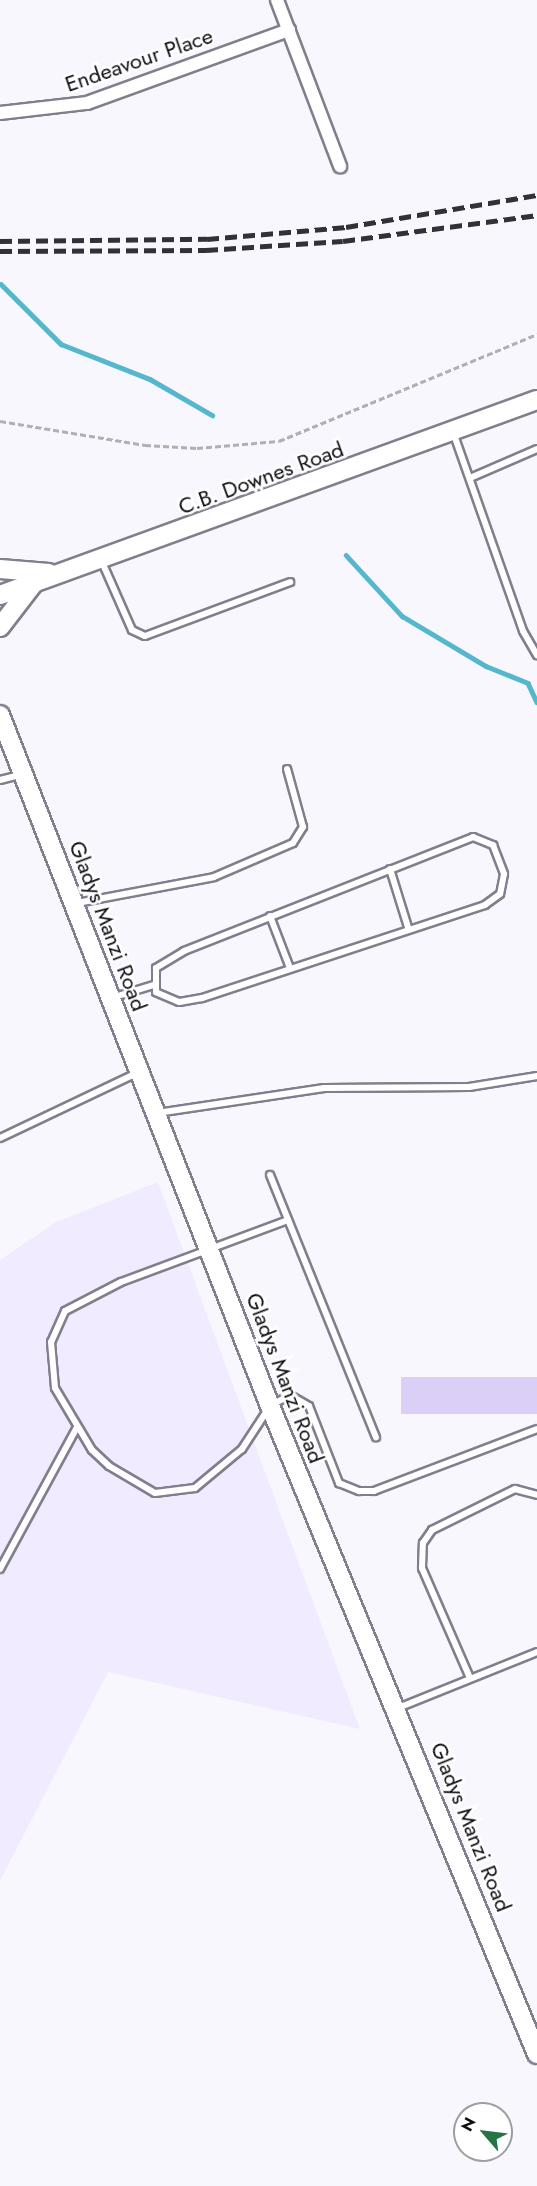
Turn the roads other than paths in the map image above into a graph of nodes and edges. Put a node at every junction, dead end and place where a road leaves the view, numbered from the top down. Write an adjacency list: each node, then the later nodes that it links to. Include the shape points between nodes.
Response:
1 (277, 0): 2 (street)
2 (289, 30): 3 (street, Endeavour Place, via 87,103); 4 (street)
3 (0, 113)
4 (340, 166)
5 (537, 399): 6 (main road, C.B. Downes Road)
6 (453, 431): 8 (lane); 9 (main road, C.B. Downes Road)
7 (537, 449): 8 (lane)
8 (470, 478): 16 (lane, via 523,631)
9 (102, 562): 11 (main road, C.B. Downes Road); 12 (lane, via 132,630 145,636)
10 (0, 569): 11 (main road)
11 (62, 574): 13 (main road, C.B. Downes Road)
12 (290, 582)
13 (34, 583): 14 (main road, C.B. Downes Road); 15 (main road)
14 (0, 595)
15 (0, 627)
16 (537, 655)
17 (1, 723): 19 (main road, Gladys Manzi Road)
18 (287, 769): 22 (lane, via 303,826 293,843 214,877)
19 (23, 774): 20 (lane); 22 (main road, Gladys Manzi Road)
20 (0, 780)
21 (390, 869): 23 (lane); 24 (lane); 24 (lane, via 473,837 489,841 501,862 503,887 495,899)
22 (73, 903): 27 (main road, Gladys Manzi Road)
23 (270, 915): 25 (lane); 26 (lane, via 165,960 154,970)
24 (408, 927): 25 (lane)
25 (290, 968): 26 (lane, via 178,1002 167,1000)
26 (154, 986): 27 (lane)
27 (110, 998): 28 (main road, Gladys Manzi Road)
28 (140, 1072): 30 (main road, Gladys Manzi Road); 31 (lane)
29 (537, 1076): 30 (lane, via 469,1087 324,1088)
30 (156, 1113): 34 (main road, Gladys Manzi Road)
31 (0, 1138)
32 (270, 1175): 33 (lane)
33 (288, 1220): 34 (lane); 38 (lane)
34 (208, 1247): 35 (main road, Gladys Manzi Road); 36 (lane, via 65,1311 51,1342 51,1359 55,1388)
35 (270, 1406): 36 (lane, via 228,1463 180,1494 155,1493 126,1478 92,1450); 37 (lane, via 290,1395 304,1400 317,1421 333,1475 347,1489 359,1491 374,1491); 43 (main road, Gladys Manzi Road)
36 (77, 1427): 40 (lane)
37 (537, 1429)
38 (376, 1437)
39 (537, 1495): 42 (lane, via 515,1489 432,1530 423,1543 422,1568)
40 (0, 1569)
41 (537, 1652): 42 (lane)
42 (470, 1678): 43 (lane)
43 (398, 1708): 44 (main road, Gladys Manzi Road)
44 (537, 2054)

